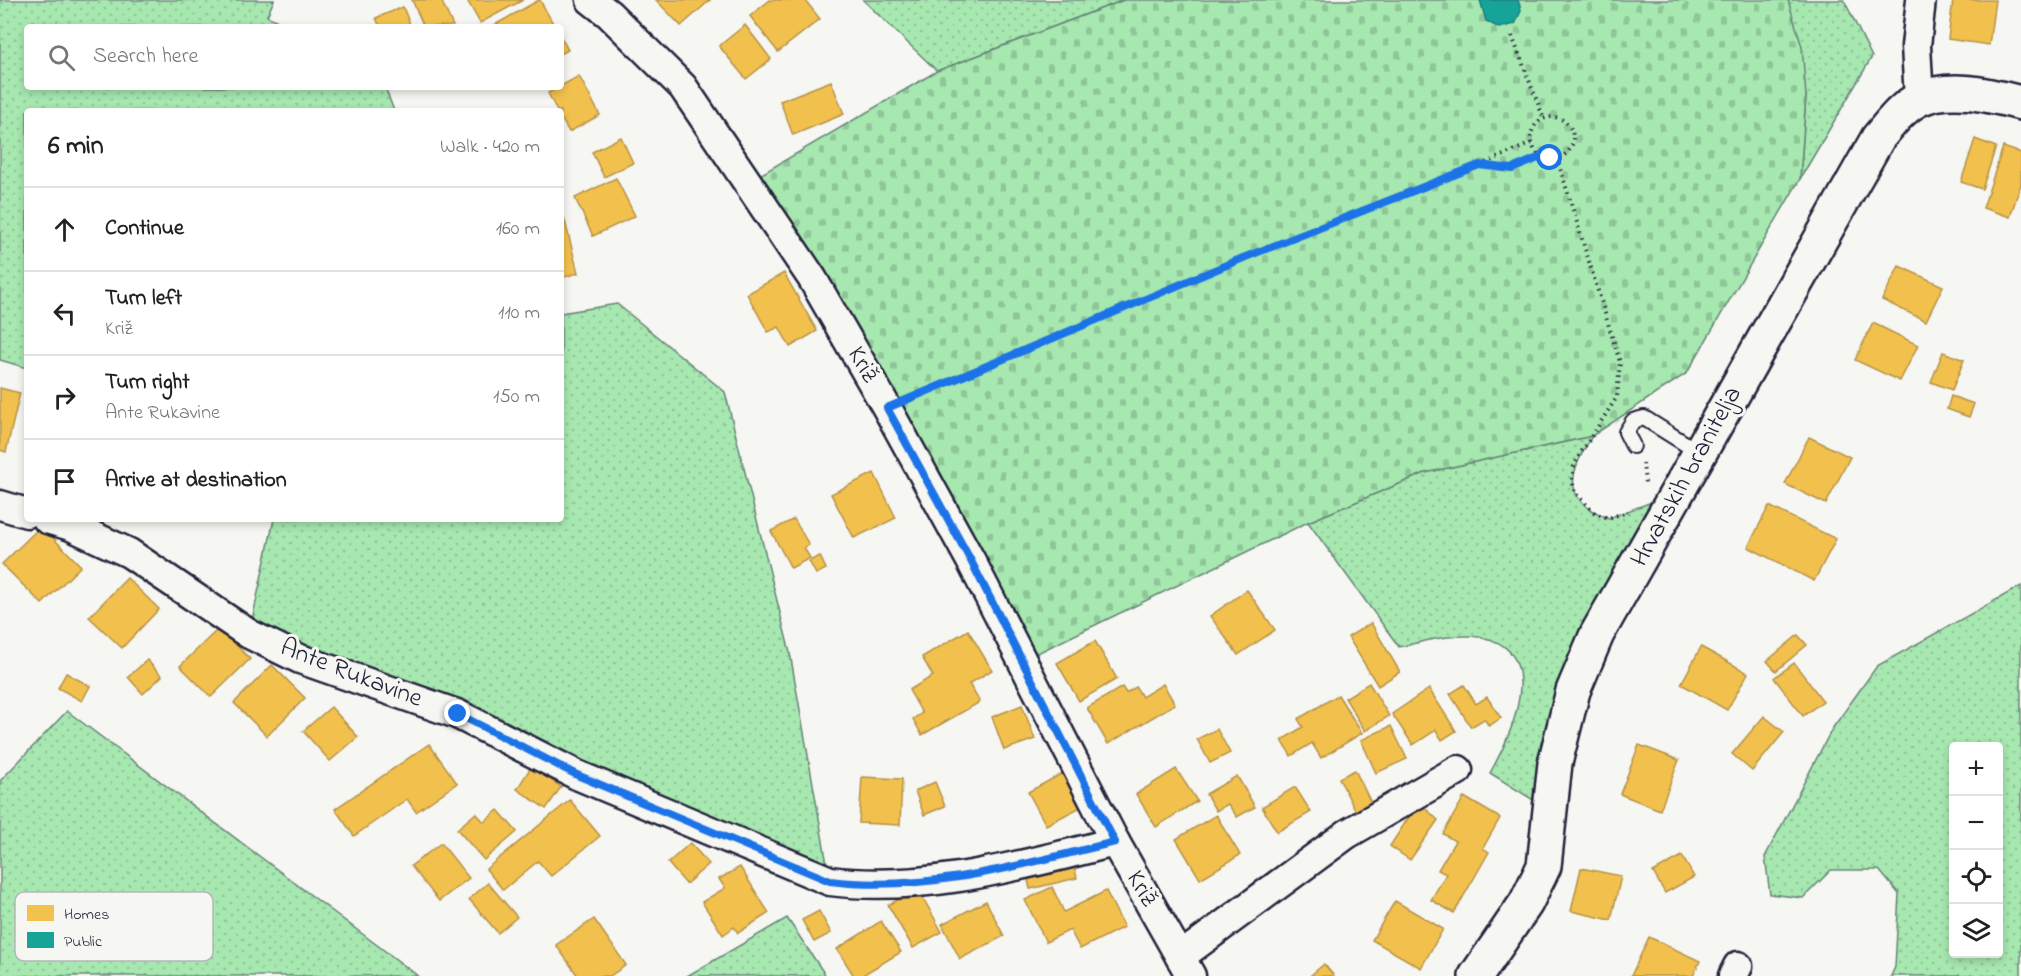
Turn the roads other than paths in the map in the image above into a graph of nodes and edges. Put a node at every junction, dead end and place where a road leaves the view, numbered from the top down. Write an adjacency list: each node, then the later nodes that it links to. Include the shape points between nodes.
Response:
1 (591, 0): 11 (street, Križ, via 683,87 812,278 971,561)
2 (1921, 0): 3 (street, via 1916,46)
3 (1919, 99): 4 (street, via 1962,93); 6 (street, Hrvatskih branitelja, via 1878,138)
4 (2021, 103)
5 (1633, 446): 6 (lane, via 1626,432 1633,421 1644,418)
6 (1701, 453): 13 (street, Hrvatskih branitelja, via 1597,634 1573,691 1555,763 1544,866 1526,903)
7 (0, 505): 8 (street)
8 (24, 512)
9 (57, 522): 11 (street, Ante Rukavine, via 129,553 249,634 300,658 458,714 577,775 830,881 869,886 919,882 1000,870)
10 (1458, 770): 12 (street, Križ, via 1347,834)
11 (1115, 842): 12 (street, Križ)
12 (1186, 967)
13 (1476, 976)

